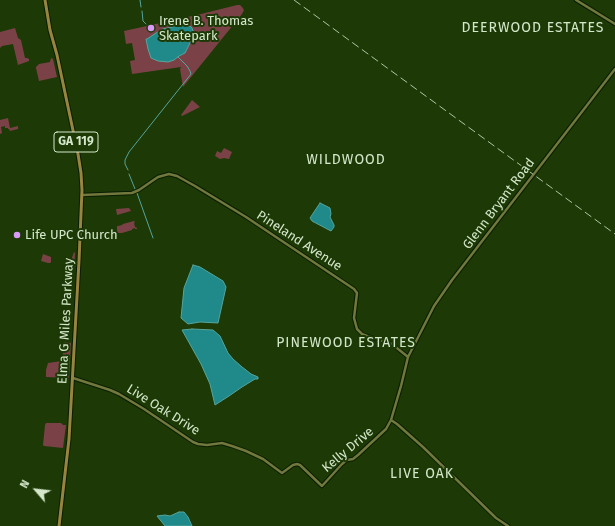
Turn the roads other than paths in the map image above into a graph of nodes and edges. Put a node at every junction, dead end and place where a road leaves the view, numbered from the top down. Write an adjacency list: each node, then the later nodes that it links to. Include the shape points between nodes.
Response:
1 (45, 0): 5 (main road, Elma G Miles Parkway / GA 119, via 70,111 81,173)
2 (576, 0): 3 (street)
3 (615, 24)
4 (615, 69): 6 (street, Glenn Bryant Road, via 434,306)
5 (82, 196): 6 (street, Pineland Avenue, via 132,193 158,177 169,174 177,176 238,212 354,289 357,293 354,318 357,329 362,334 392,344); 7 (main road, Elma G Miles Parkway / GA 119)
6 (408, 357): 8 (street)
7 (73, 378): 9 (street, Live Oak Drive, via 119,394 193,442 232,446 263,459 282,473 293,465 300,465); 10 (main road, Elma G Miles Parkway / GA 119)
8 (391, 420): 9 (street, Kelly Drive, via 382,433 358,455 342,464); 11 (street, via 423,447 496,518)
9 (322, 486)
10 (59, 526)
11 (508, 526)

